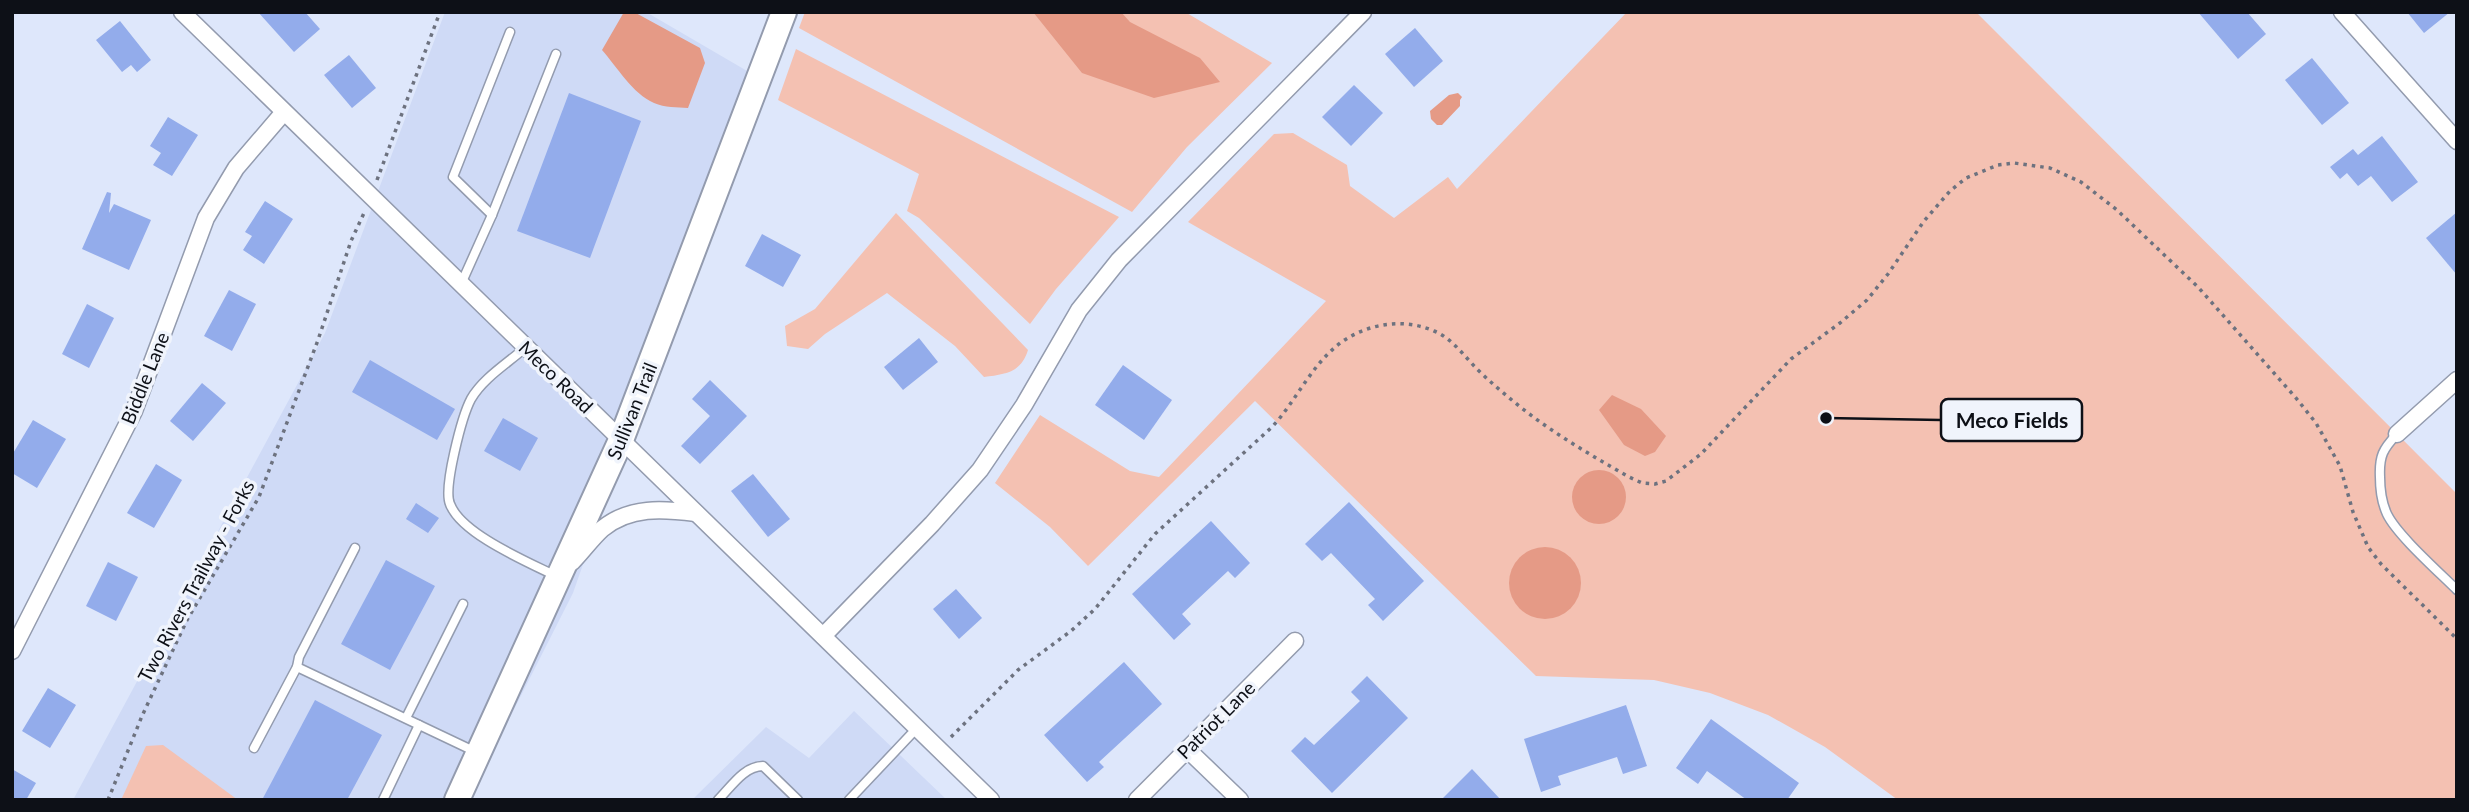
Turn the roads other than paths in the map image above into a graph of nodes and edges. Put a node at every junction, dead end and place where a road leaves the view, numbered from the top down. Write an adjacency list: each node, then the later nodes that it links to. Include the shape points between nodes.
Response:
1 (182, 12): 7 (street, Meco Road)
2 (784, 12): 14 (main road, Sullivan Trail)
3 (1363, 12): 20 (street, via 1119,260 1079,310 1024,405 979,470)
4 (2342, 12): 8 (street)
5 (510, 32): 9 (lane, via 453,177)
6 (556, 54): 9 (lane)
7 (285, 112): 10 (street, Meco Road); 22 (street, Biddle Lane, via 236,168 206,218 134,411)
8 (2457, 141)
9 (492, 215): 10 (lane)
10 (461, 284): 11 (street, Meco Road)
11 (526, 347): 14 (street, Meco Road); 17 (lane, via 490,376 471,399 447,481 450,505 465,524 496,547)
12 (2457, 380): 13 (street)
13 (2397, 434): 18 (lane, via 2383,449 2380,470 2387,514)
14 (621, 440): 15 (street, Meco Road); 17 (main road, Sullivan Trail)
15 (696, 513): 17 (street, via 658,509 627,514 602,529); 20 (street, Meco Road)
16 (355, 548): 23 (lane)
17 (559, 577): 29 (main road, Sullivan Trail)
18 (2457, 590)
19 (463, 604): 24 (lane)
20 (823, 636): 26 (street, Meco Road)
21 (1296, 640): 28 (street, Patriot Lane)
22 (12, 651)
23 (297, 667): 24 (lane); 27 (lane)
24 (406, 718): 25 (lane)
25 (419, 725): 29 (lane); 30 (lane)
26 (917, 728): 34 (lane); 35 (street, Meco Road)
27 (254, 748)
28 (1187, 749): 36 (street, Patriot Lane); 37 (street)
29 (478, 753): 31 (main road, Sullivan Trail)
30 (383, 800)
31 (457, 800)
32 (718, 800): 33 (lane, via 754,766 763,766)
33 (798, 800)
34 (849, 800)
35 (991, 800)
36 (1137, 800)
37 (1240, 800)

